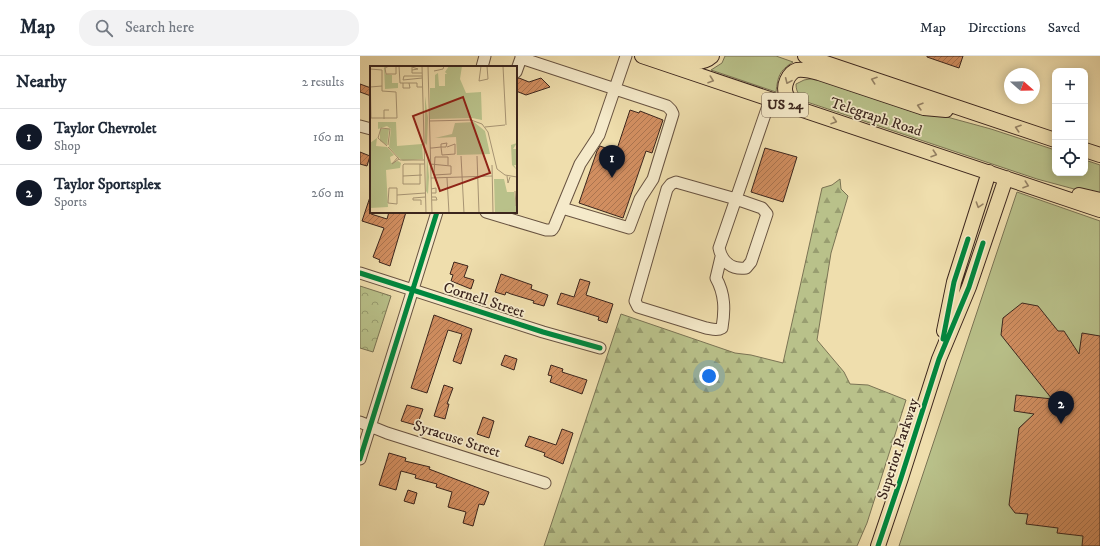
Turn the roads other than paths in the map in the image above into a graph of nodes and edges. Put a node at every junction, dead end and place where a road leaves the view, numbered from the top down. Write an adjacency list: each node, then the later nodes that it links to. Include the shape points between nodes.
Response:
1 (485, 56): 8 (street)
2 (626, 56): 10 (street)
3 (642, 56): 11 (main road, Telegraph Road / US 24, one-way to 11)
4 (670, 56): 5 (main road, via 695,62 703,62)
5 (712, 56)
6 (805, 56): 13 (main road, one-way to 6)
7 (521, 57): 9 (street); 10 (street)
8 (482, 66)
9 (517, 69)
10 (615, 90): 24 (street, via 599,135 580,164); 24 (street, via 667,106 673,114 653,179 640,199 629,228)
11 (770, 100): 12 (main road, Telegraph Road / US 24); 22 (street)
12 (794, 108): 13 (main road, one-way to 12, via 924,108 806,70 793,72 786,82 786,95); 19 (main road, Telegraph Road / US 24, one-way to 19)
13 (972, 113): 16 (main road, one-way to 13)
14 (360, 126): 15 (street)
15 (370, 129)
16 (1052, 139)
17 (1088, 151): 18 (main road)
18 (1100, 155)
19 (989, 172): 20 (main road, Telegraph Road / US 24); 32 (main road, Superior Parkway, one-way to 32, via 954,282)
20 (1006, 178): 21 (main road, Telegraph Road / US 24, one-way to 21); 32 (main road, Superior Parkway, via 970,287)
21 (1054, 194): 23 (main road, via 1080,195); 25 (main road, Telegraph Road / US 24)
22 (736, 199): 28 (street, via 719,248); 28 (street, via 762,208 767,214 751,262 746,268 733,267); 28 (street, via 676,182 671,184 667,189 636,304 638,307 706,328 722,328 724,298 716,278)
23 (1100, 200)
24 (562, 208): 27 (street, via 552,230)
25 (1100, 210)
26 (437, 213): 30 (street)
27 (489, 213)
28 (721, 257)
29 (360, 273): 30 (street, Cornell Street)
30 (413, 290): 31 (street, Cornell Street); 33 (street)
31 (600, 348)
32 (939, 359): 36 (main road, Superior Parkway)
33 (365, 424): 34 (street); 35 (street, Syracuse Street)
34 (360, 459)
35 (545, 483)
36 (878, 546)

